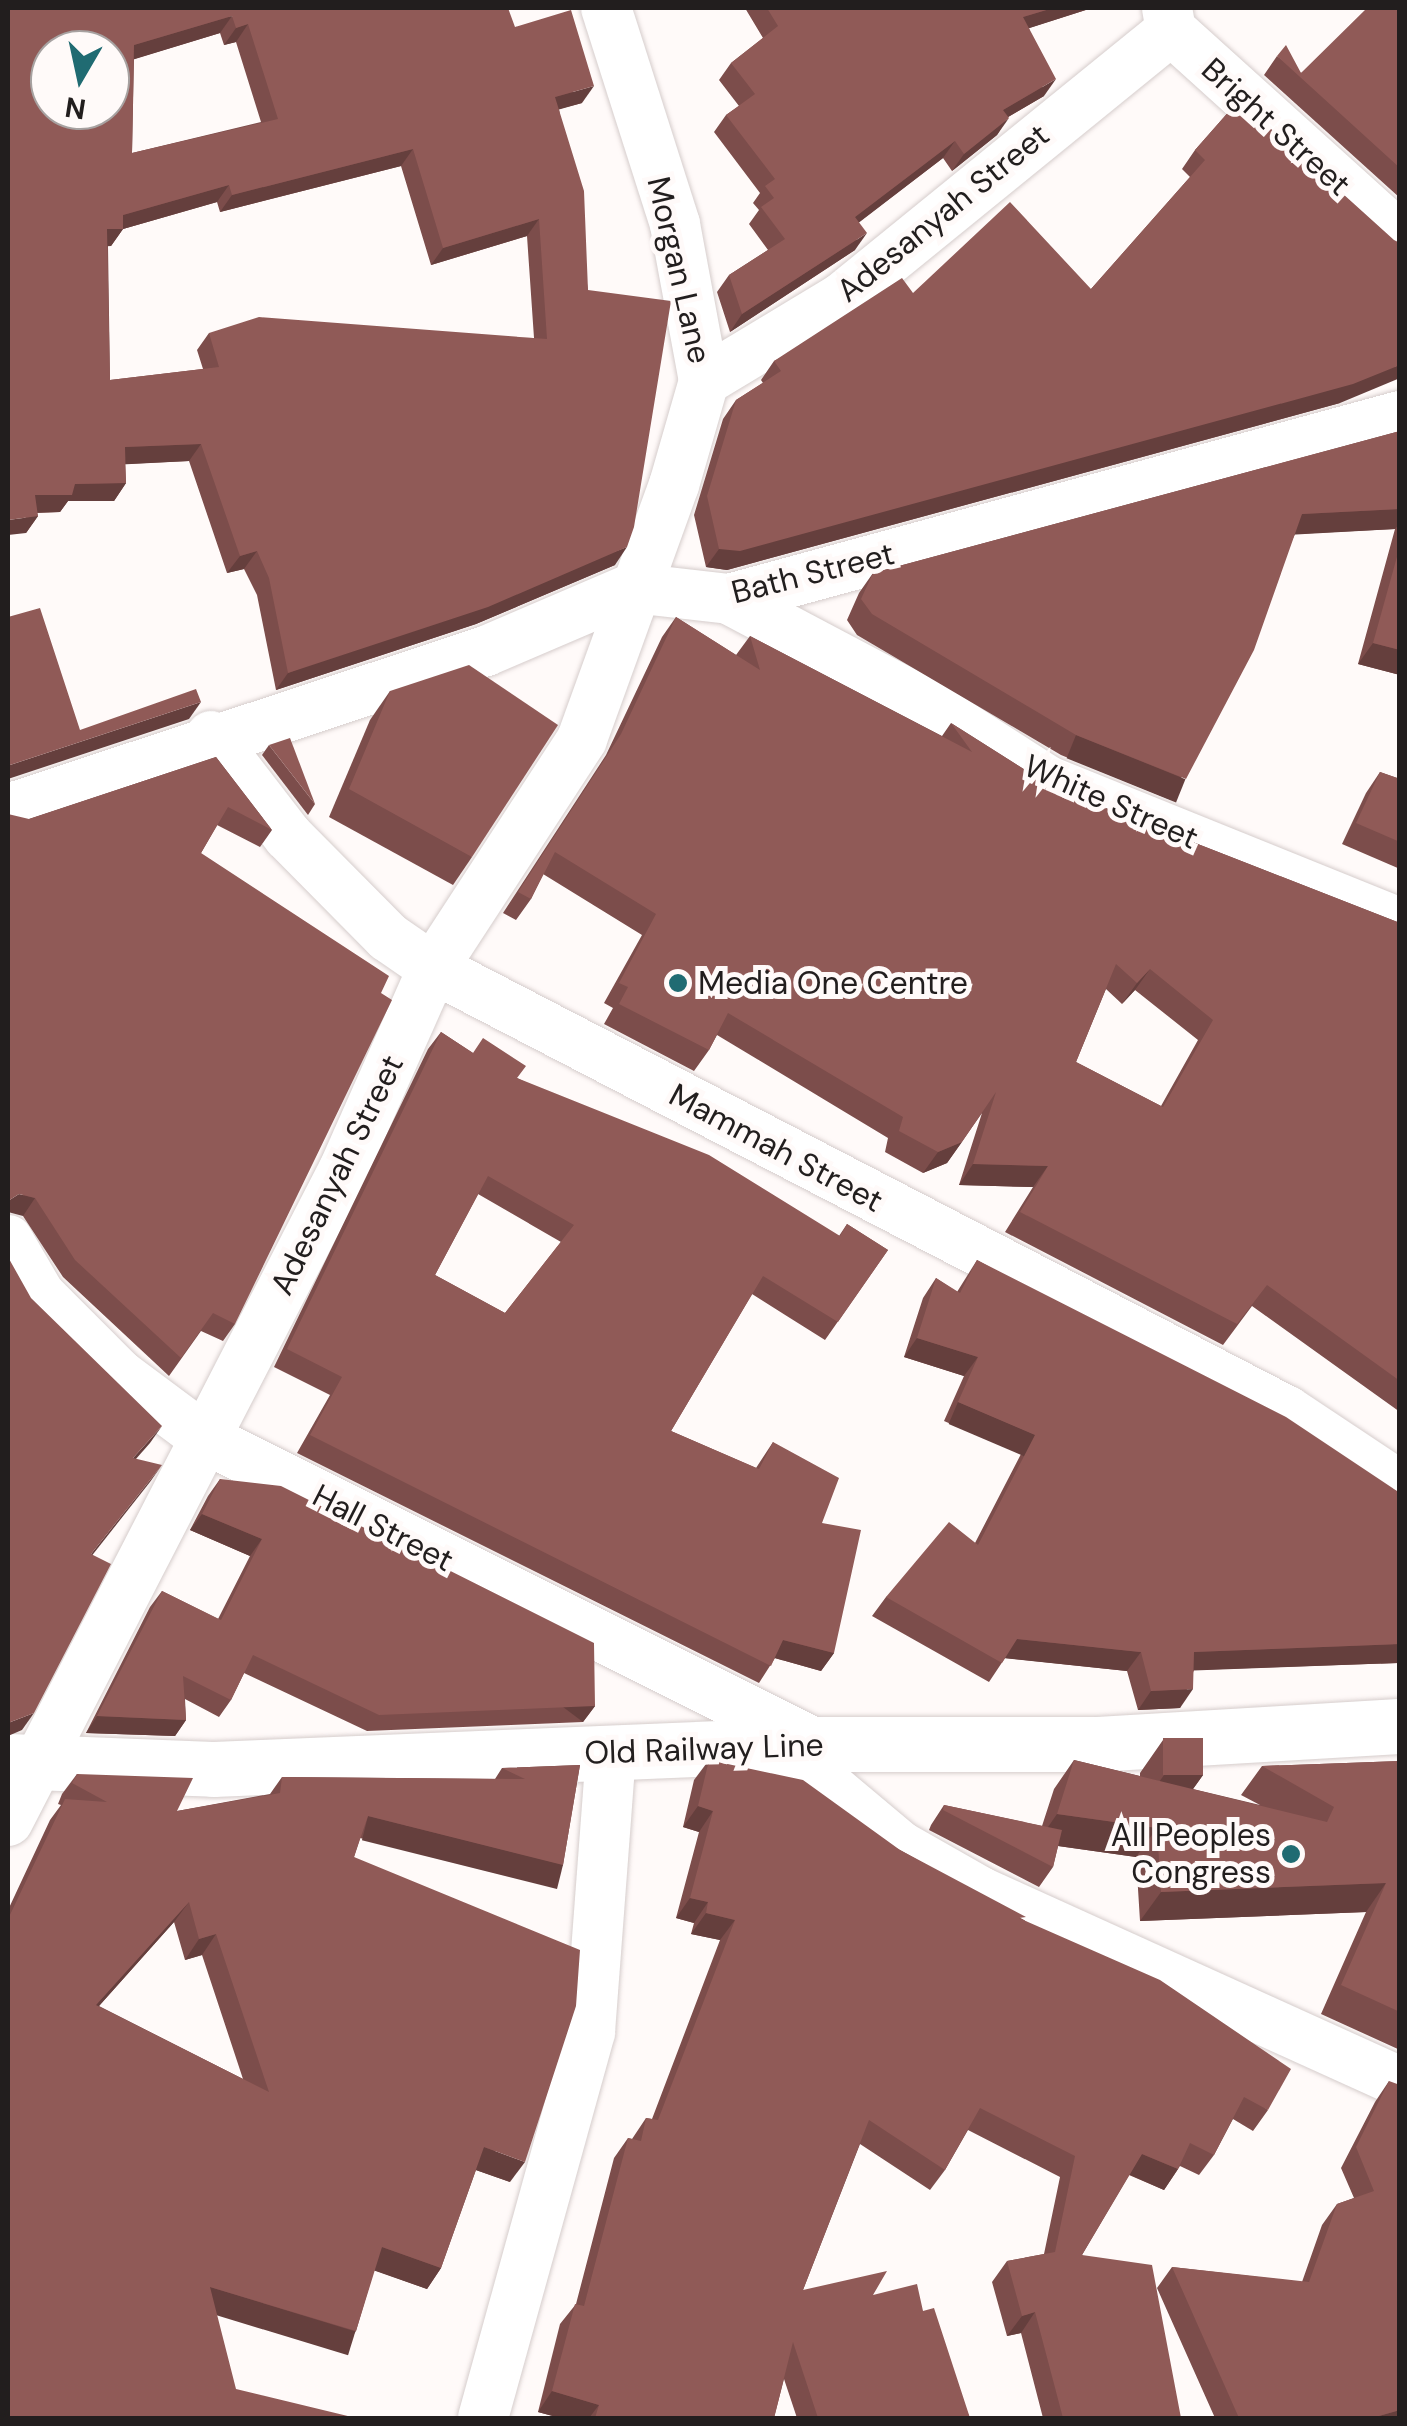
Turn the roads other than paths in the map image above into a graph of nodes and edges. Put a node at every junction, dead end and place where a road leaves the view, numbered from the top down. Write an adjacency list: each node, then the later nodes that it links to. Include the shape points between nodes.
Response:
1 (606, 8): 4 (street, Morgan Lane, via 675,224)
2 (1169, 19): 3 (street, Bright Street); 4 (street, Adesanyah Street, via 844,297)
3 (1400, 237)
4 (704, 381): 6 (street, Morgan Lane)
5 (1400, 416): 7 (street, Bath Street)
6 (633, 588): 7 (street, Bath Street); 8 (street, Bath Street, via 486,651); 11 (street, Adesanyah Street, via 582,739)
7 (729, 599): 10 (street, White Street, via 932,706 1048,781)
8 (211, 736): 9 (street, Bath Street); 11 (street, Mammah Street, via 288,836 388,938)
9 (8, 809)
10 (1400, 924)
11 (434, 968): 13 (street, Adesanyah Street, via 344,1170); 14 (street, Mammah Street, via 1287,1411)
12 (8, 1240): 13 (street, Hall Street, via 40,1295 120,1375)
13 (206, 1439): 16 (street, Hall Street); 18 (street, Adesanyah Street)
14 (1400, 1486)
15 (1400, 1726): 16 (street, Old Railway Line, via 1096,1744)
16 (799, 1746): 17 (street, Old Railway Line); 20 (street, Hall Street, via 900,1846 982,1892)
17 (611, 1752): 18 (street, Old Railway Line, via 213,1768); 21 (street, via 590,2032)
18 (23, 1762): 19 (street)
19 (8, 1820)
20 (1400, 2082)
21 (484, 2418)

